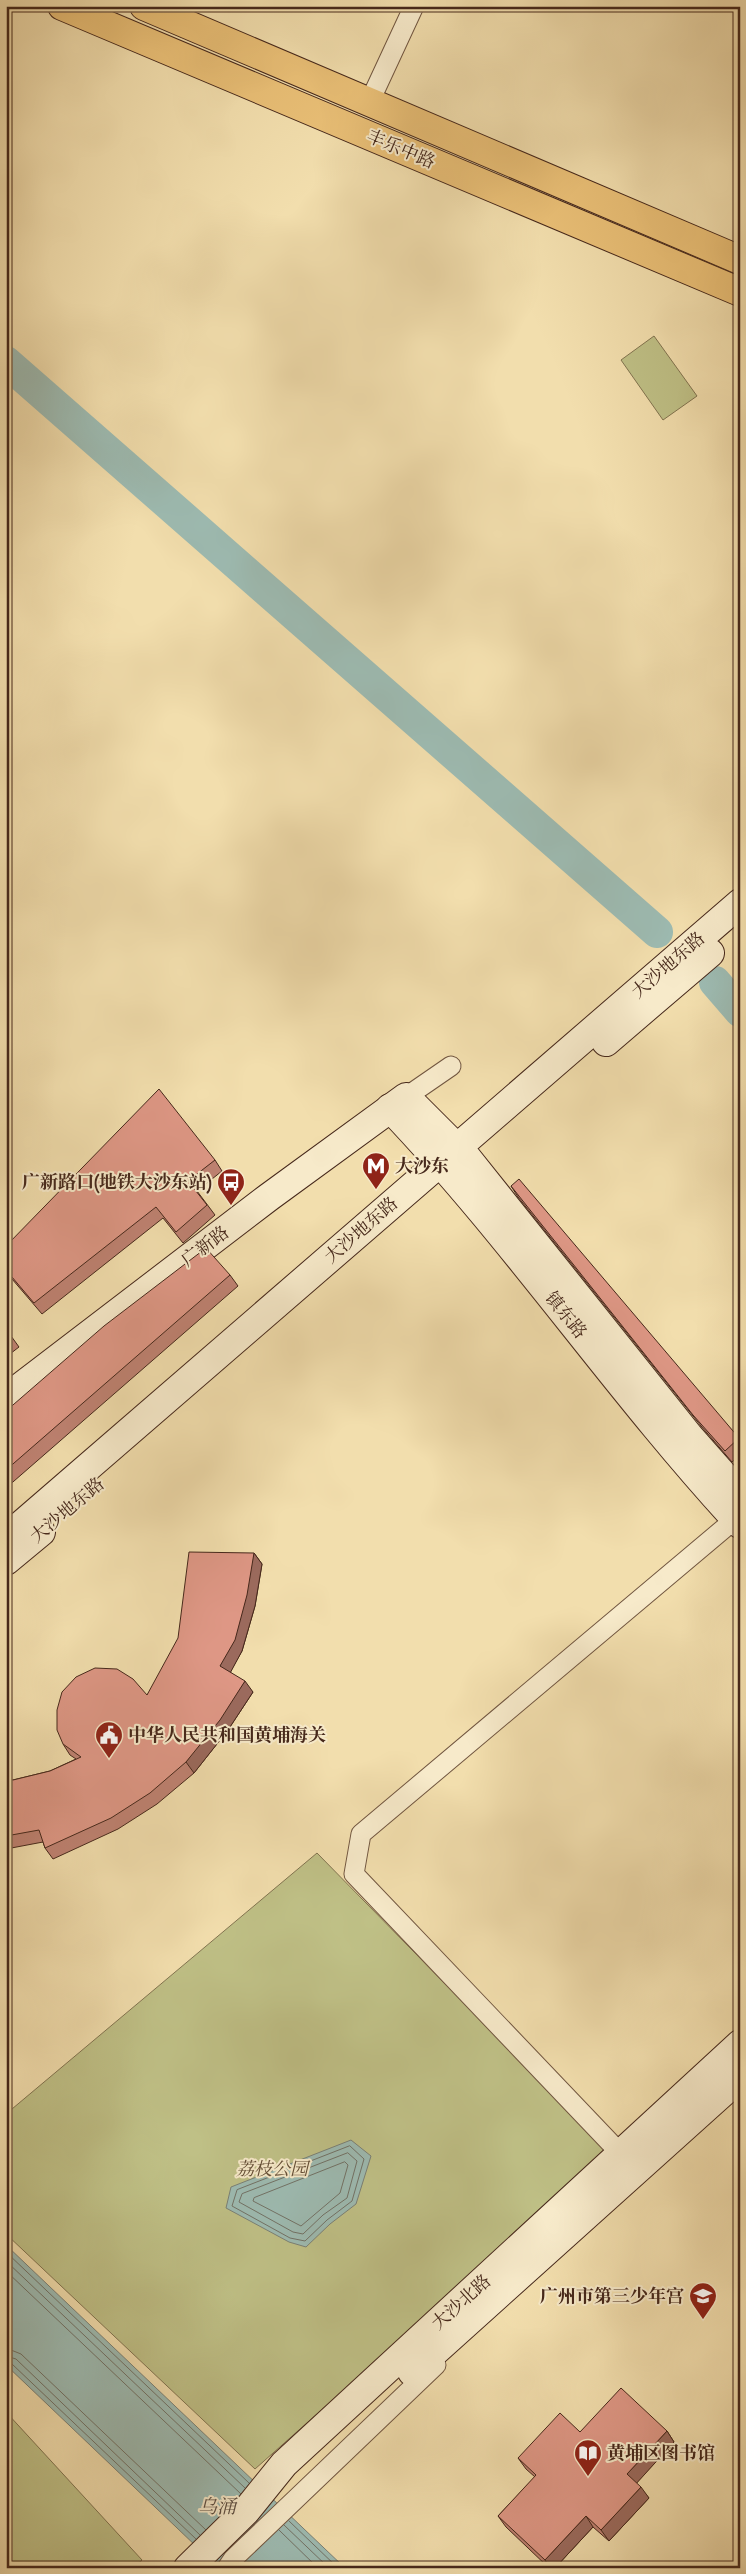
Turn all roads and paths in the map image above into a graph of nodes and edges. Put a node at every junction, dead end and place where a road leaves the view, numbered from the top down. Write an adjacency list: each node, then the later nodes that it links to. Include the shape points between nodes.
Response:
1 (62, 6): 6 (main road, 丰乐中路)
2 (144, 6): 4 (main road, 丰乐中路)
3 (414, 6): 4 (street)
4 (369, 102): 5 (main road, 丰乐中路)
5 (740, 260)
6 (740, 292)
7 (740, 903): 11 (street, 大沙地东路)
8 (740, 927): 11 (street, 大沙地东路)
9 (451, 1066): 10 (street)
10 (398, 1103): 11 (street, 镇东路); 12 (street, 广新路)
11 (454, 1160): 13 (street, 镇东路, via 683,1428); 14 (street, 大沙地东路); 15 (street, 大沙地东路)
12 (6, 1398)
13 (739, 1513): 18 (street, via 361,1834 354,1874)
14 (6, 1538)
15 (6, 1562)
16 (740, 2044): 18 (street, 大沙北路)
17 (735, 2084): 19 (street, 大沙北路, via 314,2461)
18 (621, 2154): 20 (street, 大沙北路, via 284,2464 246,2511)
19 (288, 2498): 21 (street, 大沙北路); 22 (street)
20 (188, 2568)
21 (208, 2568)
22 (227, 2568)

